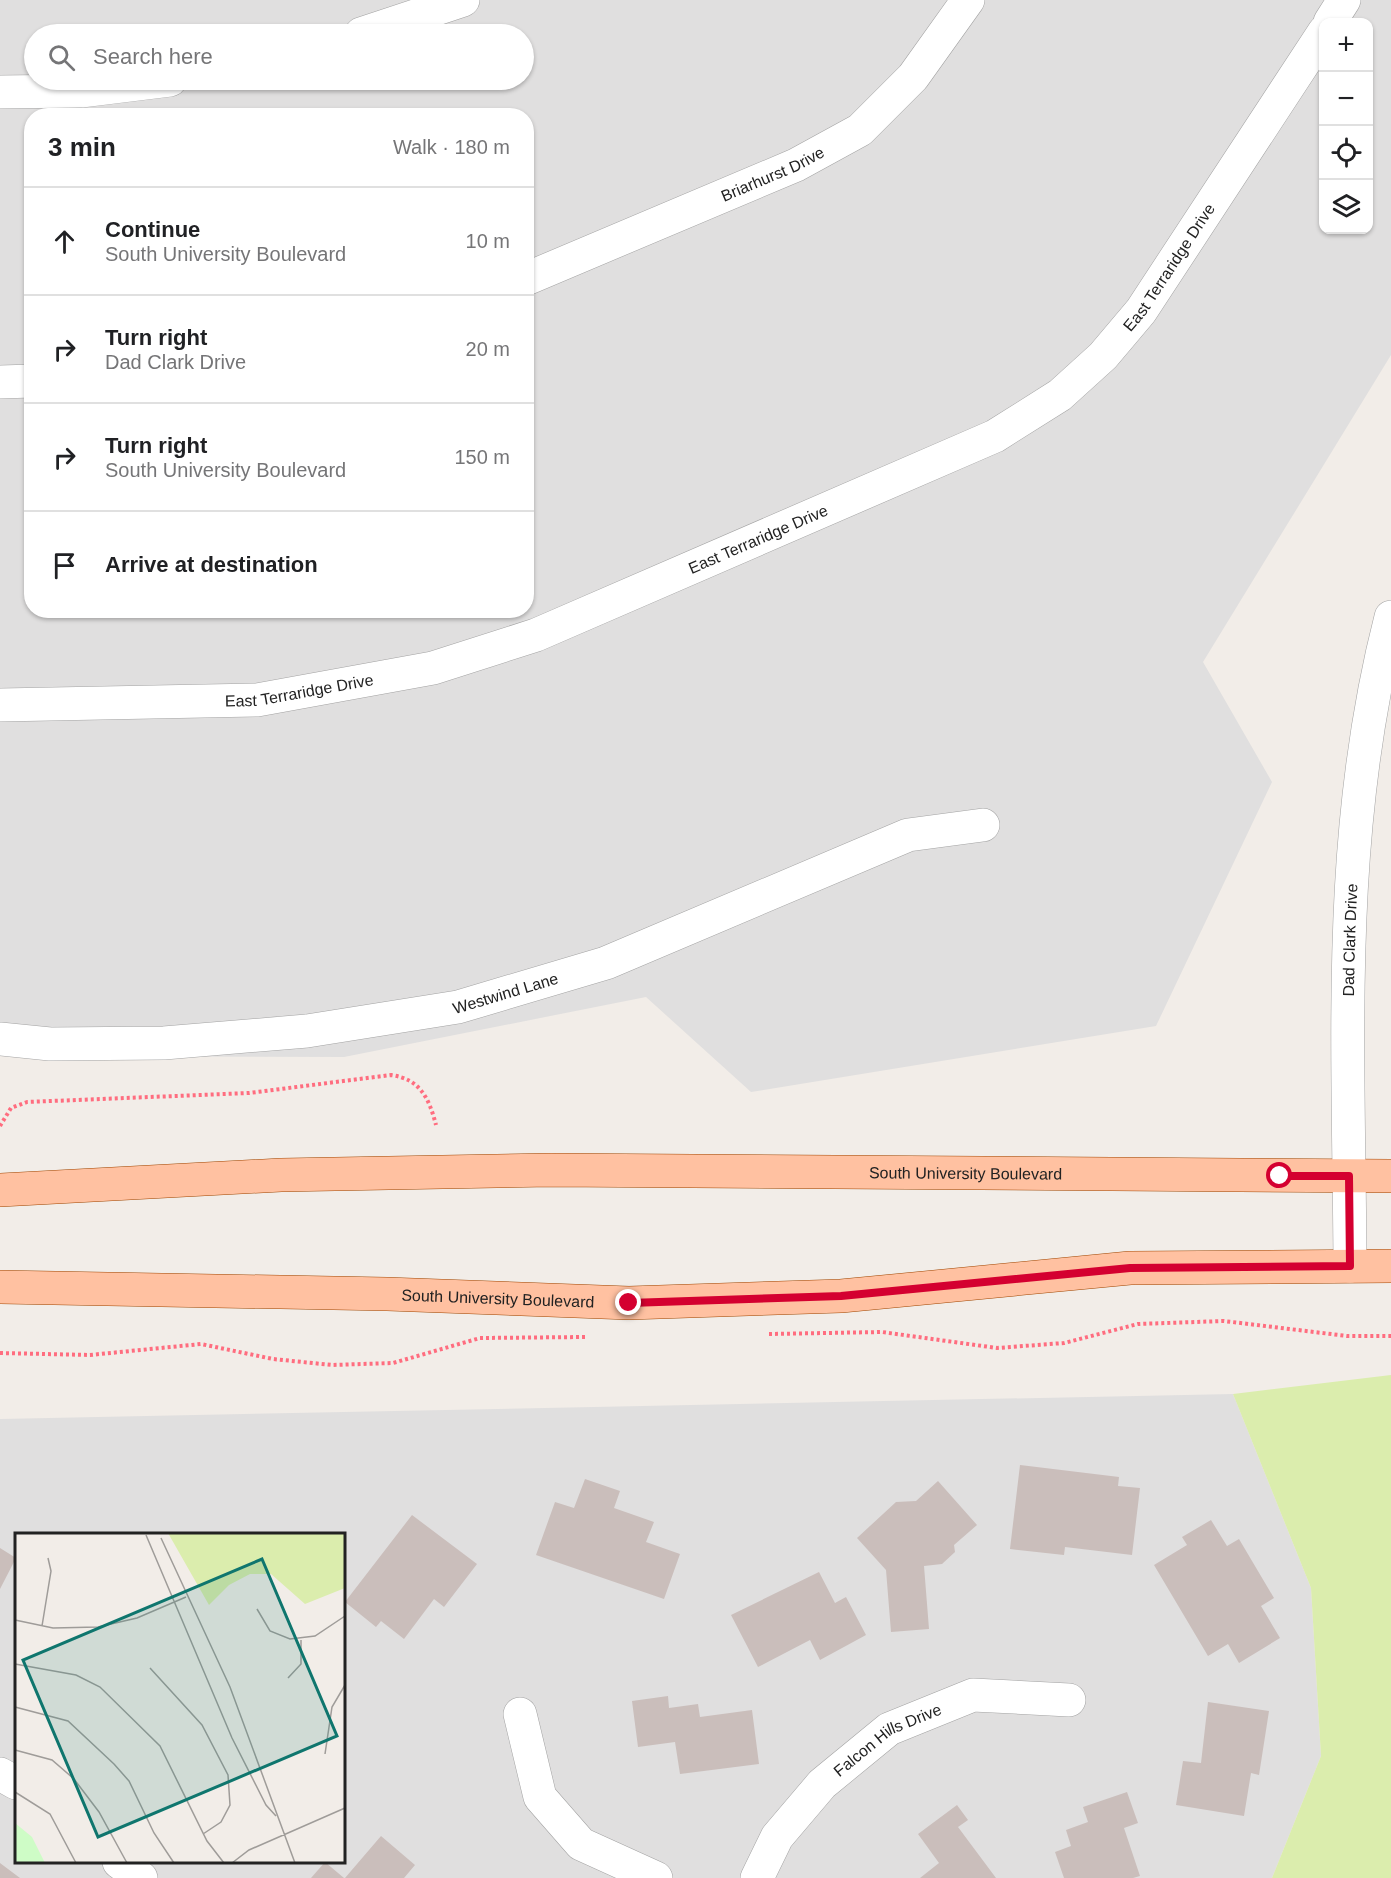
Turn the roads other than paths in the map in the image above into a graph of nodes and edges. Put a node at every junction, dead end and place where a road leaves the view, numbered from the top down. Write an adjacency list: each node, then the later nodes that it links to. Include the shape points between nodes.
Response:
1 (463, 0): 5 (street)
2 (968, 0): 9 (street, Briarhurst Drive, via 914,77 860,130 796,165)
3 (1344, 0): 4 (street)
4 (1333, 18)
5 (391, 24)
6 (1319, 38): 13 (street, East Terraridge Drive, via 1141,311 1103,356 1060,395 995,436 536,635 433,668 257,700)
7 (89, 90): 8 (street)
8 (0, 92)
9 (534, 276)
10 (24, 381): 11 (street)
11 (0, 382)
12 (1391, 617): 16 (street, Dad Clark Drive, via 1368,729 1353,841 1346,977)
13 (0, 705)
14 (983, 825): 15 (street, Westwind Lane, via 908,835 606,963 458,1007 307,1031 164,1043 50,1044)
15 (0, 1039)
16 (1349, 1176): 17 (main road, South University Boulevard); 18 (main road, South University Boulevard, via 551,1170 280,1175); 19 (street, Dad Clark Drive)
17 (1391, 1176)
18 (0, 1190)
19 (1350, 1266): 20 (main road, South University Boulevard); 21 (main road, South University Boulevard, via 1130,1268 841,1296 629,1303)
20 (1391, 1266)
21 (0, 1287)
22 (1069, 1700): 29 (street, Falcon Hills Drive, via 973,1695 889,1729 822,1784 777,1837)
23 (520, 1714): 28 (street, via 540,1797 580,1844)
24 (0, 1774): 25 (street)
25 (15, 1782)
26 (120, 1863): 27 (street)
27 (141, 1878)
28 (656, 1878)
29 (757, 1878)

